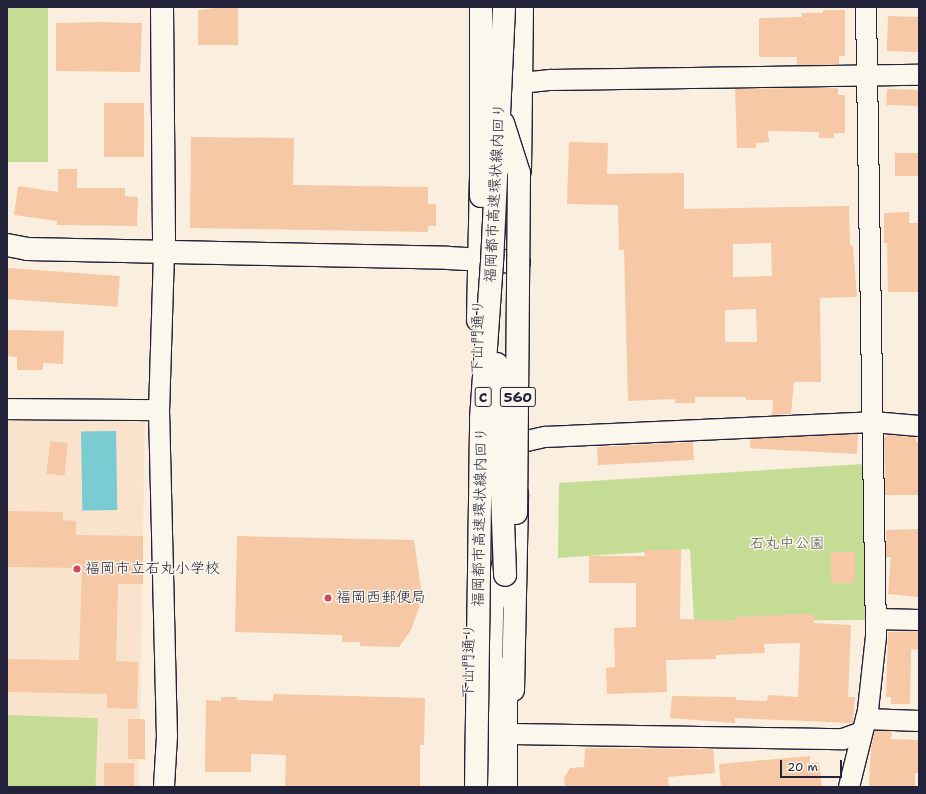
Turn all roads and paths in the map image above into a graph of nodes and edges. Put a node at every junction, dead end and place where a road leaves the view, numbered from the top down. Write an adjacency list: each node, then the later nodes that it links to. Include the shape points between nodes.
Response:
1 (162, 7): 12 (main road)
2 (481, 7): 7 (main road, C, bridge)
3 (484, 7): 13 (main road, 下山門通り / 560)
4 (504, 7): 13 (main road, 福岡都市高速環状線内回り / C, bridge)
5 (522, 7): 10 (main road, 560)
6 (866, 7): 9 (street)
7 (481, 52): 26 (main road, C, bridge, via 481,262); 28 (main road, bridge, via 519,173 516,513 492,608)
8 (919, 75): 9 (street)
9 (868, 76): 10 (street, via 551,80); 17 (street)
10 (521, 83): 14 (main road, 560)
11 (7, 245): 12 (main road, via 27,249)
12 (164, 253): 13 (main road); 16 (street)
13 (486, 261): 14 (main road); 26 (main road, 下山門通り / 560); 27 (main road, 福岡都市高速環状線内回り / C, bridge); 29 (main road, bridge, via 505,575)
14 (519, 262): 19 (main road, 560)
15 (7, 409): 16 (street)
16 (159, 410): 25 (street, via 167,736)
17 (873, 422): 18 (street); 19 (street, via 545,437); 20 (street)
18 (919, 426)
19 (518, 443): 24 (main road, 560)
20 (876, 618): 21 (street); 23 (street, via 876,636)
21 (919, 620)
22 (919, 721): 23 (street)
23 (864, 725): 24 (street, via 843,739); 31 (street)
24 (512, 734): 30 (main road, 560)
25 (164, 787)
26 (468, 787)
27 (476, 787)
28 (489, 787)
29 (506, 787)
30 (511, 787)
31 (849, 787)

